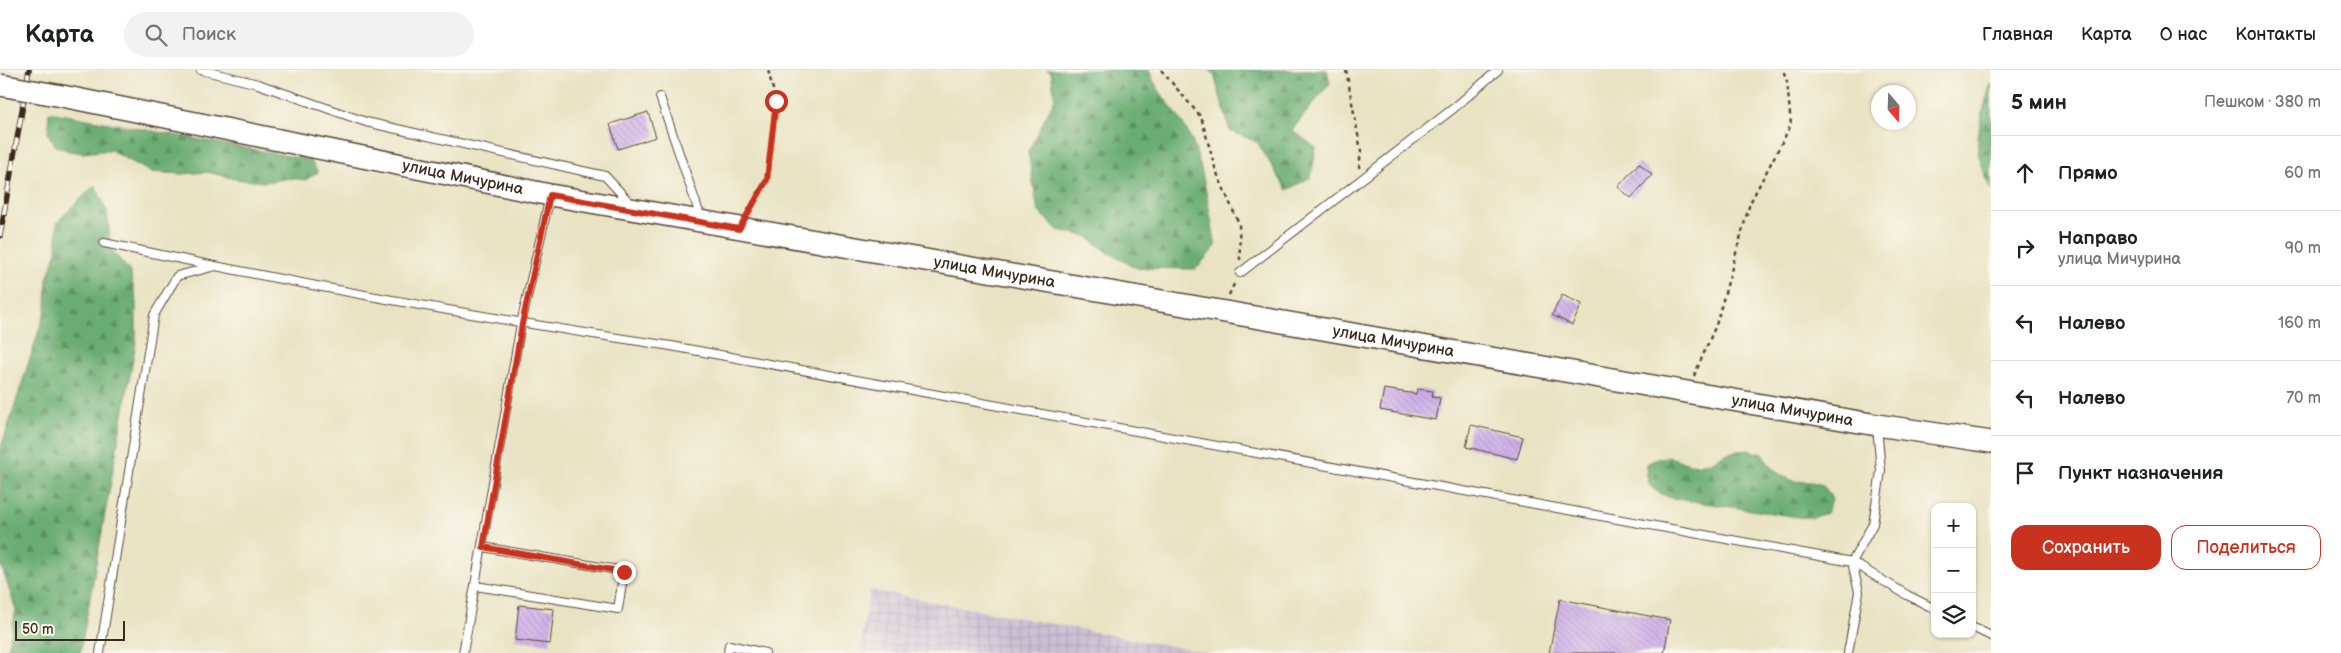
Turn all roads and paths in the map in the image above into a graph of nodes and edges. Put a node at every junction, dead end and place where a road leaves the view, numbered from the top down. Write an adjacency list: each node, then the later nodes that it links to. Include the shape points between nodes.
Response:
1 (201, 70): 11 (lane, via 258,84 366,122 605,176)
2 (768, 70): 13 (path, via 776,101 767,180)
3 (1161, 70): 16 (path, via 1201,117 1216,172 1240,224)
4 (1346, 70): 9 (path, via 1361,151)
5 (1498, 70): 9 (lane, via 1454,108)
6 (1783, 70): 19 (path, via 1791,124 1750,203 1716,325)
7 (0, 85): 10 (main road, улица Мичурина, bridge)
8 (660, 97): 12 (lane)
9 (1356, 182): 16 (lane)
10 (550, 195): 11 (main road, улица Мичурина); 18 (lane)
11 (636, 210): 12 (main road, улица Мичурина)
12 (702, 222): 13 (main road, улица Мичурина)
13 (739, 229): 17 (main road, улица Мичурина)
14 (104, 243): 15 (lane)
15 (214, 267): 18 (lane); 28 (lane, via 177,276 154,315)
16 (1240, 273): 17 (path)
17 (1221, 312): 19 (main road, улица Мичурина)
18 (522, 324): 22 (lane); 23 (lane, via 690,350)
19 (1687, 392): 20 (main road, улица Мичурина)
20 (1877, 425): 21 (main road, улица Мичурина); 23 (lane, via 1881,471 1872,524)
21 (1988, 442)
22 (483, 547): 24 (lane); 24 (lane, via 624,572 618,609)
23 (1852, 562): 25 (lane); 32 (lane, via 1859,592)
24 (476, 586): 29 (lane)
25 (1931, 607)
26 (1976, 629): 27 (lane)
27 (1991, 636)
28 (100, 653)
29 (464, 653)
30 (728, 653): 31 (lane, via 729,645)
31 (765, 653)
32 (1848, 653)

